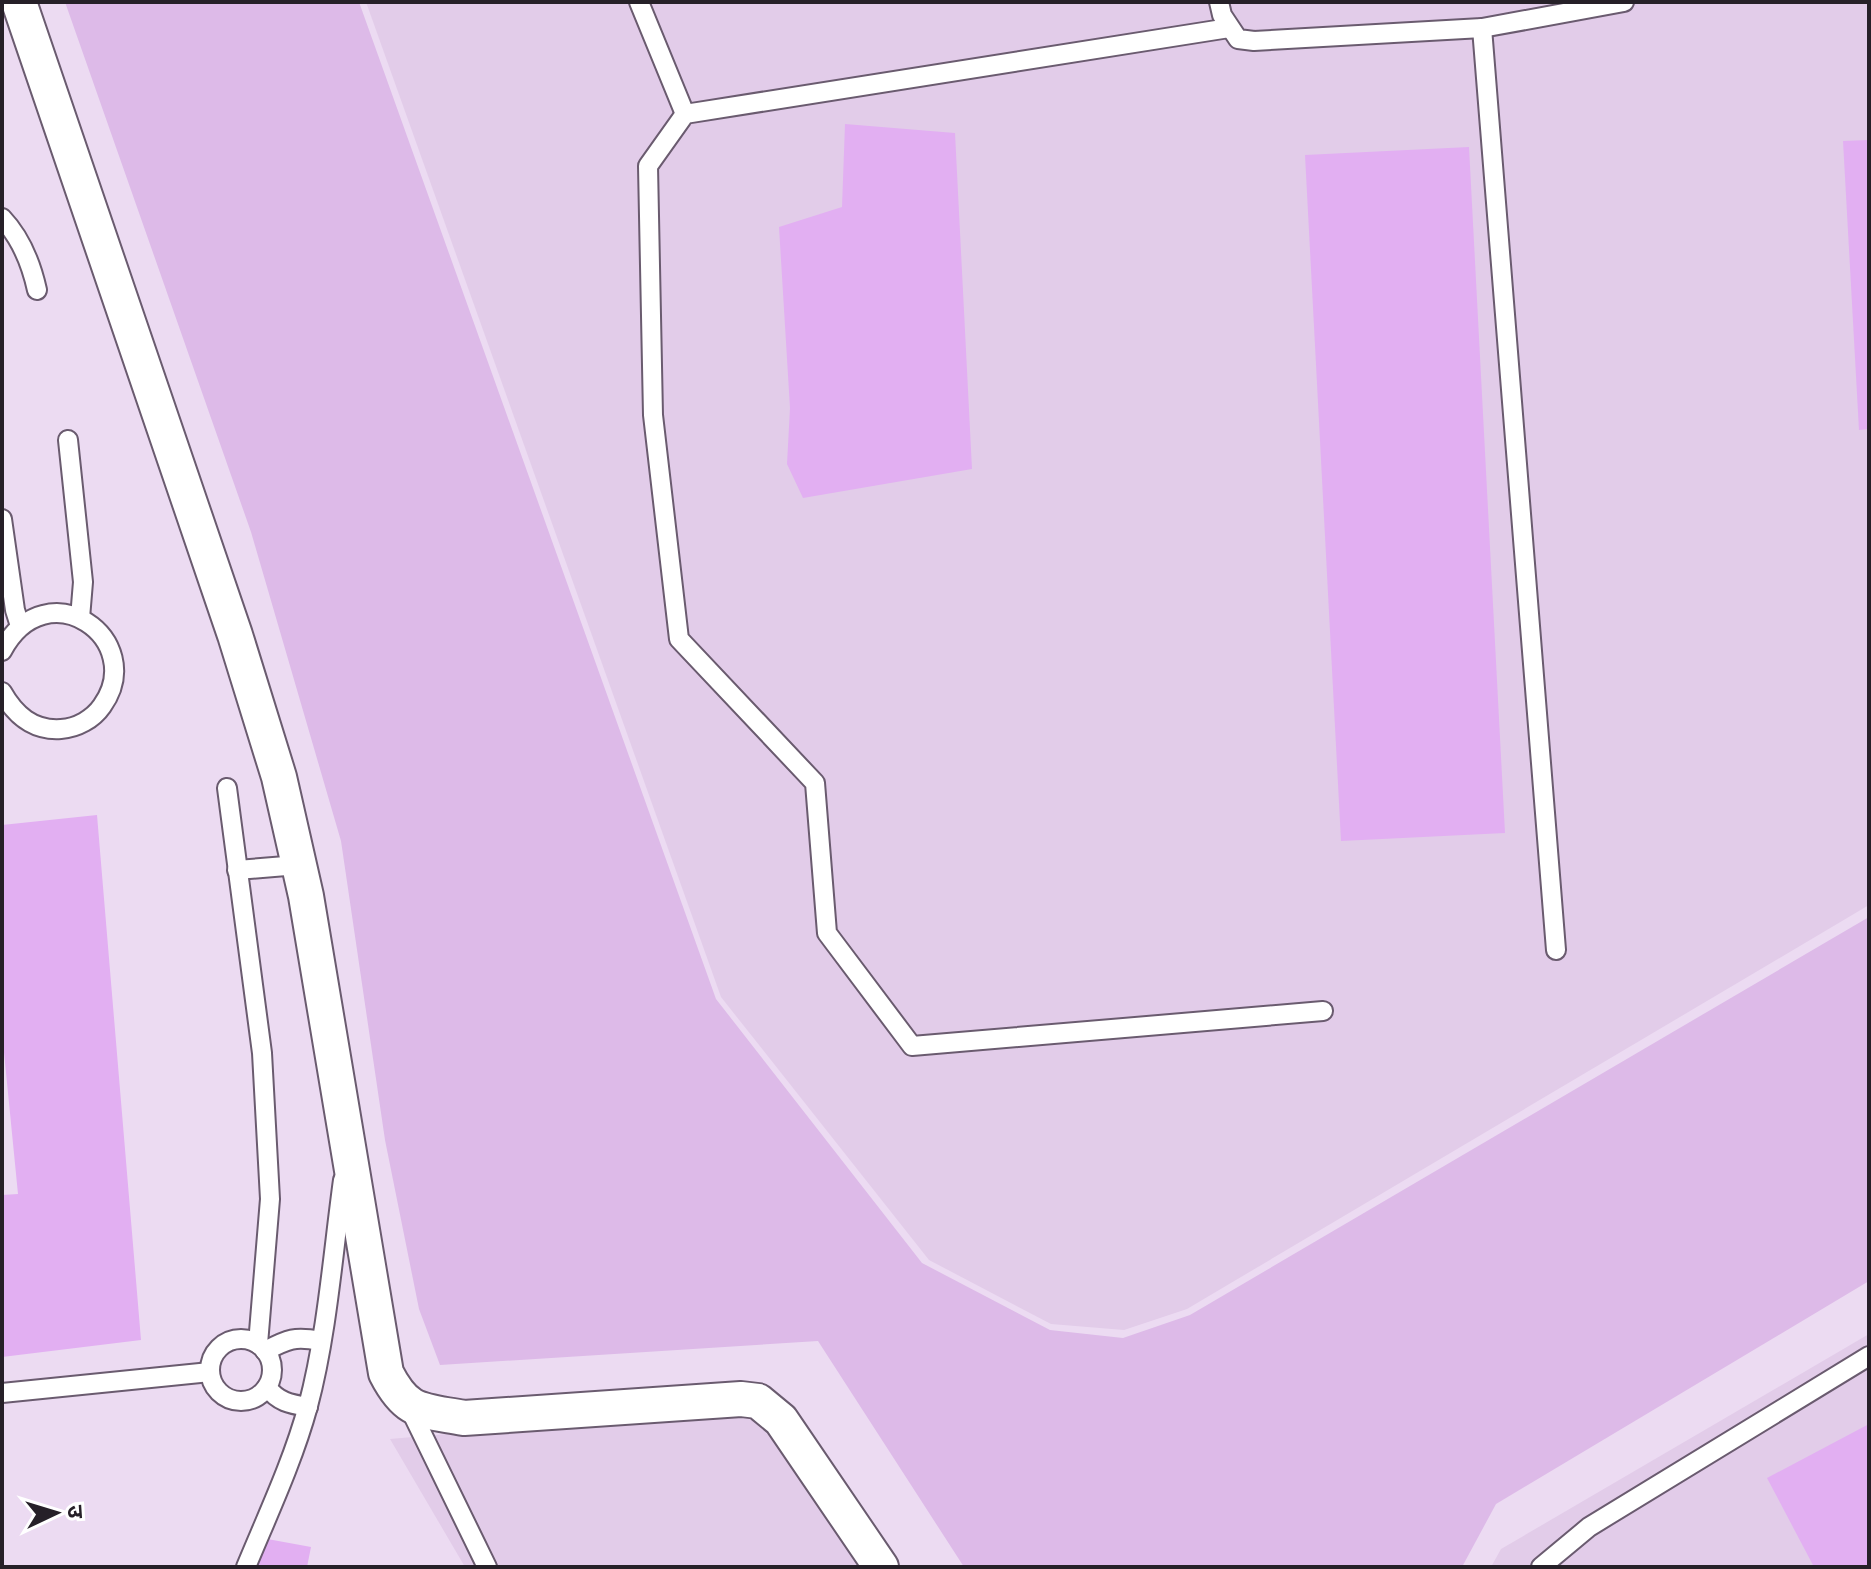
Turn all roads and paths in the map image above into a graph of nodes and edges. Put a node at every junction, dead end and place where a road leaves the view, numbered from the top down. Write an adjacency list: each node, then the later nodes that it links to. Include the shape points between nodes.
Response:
1 (19, 2): 17 (street, via 235,635 279,777)
2 (639, 2): 7 (lane)
3 (1219, 2): 5 (lane)
4 (1624, 2): 6 (lane)
5 (1229, 28): 6 (lane, via 1238,39 1254,41); 7 (lane)
6 (1482, 28): 19 (lane)
7 (685, 114): 20 (lane, via 648,166 653,415 679,639 815,783 827,933 912,1046)
8 (2, 218): 9 (lane, via 21,244)
9 (37, 290)
10 (68, 440): 12 (lane, via 83,582)
11 (2, 519): 13 (lane)
12 (80, 618): 13 (lane, via 43,614); 15 (lane, via 96,628 114,661 114,680 98,713 82,724 43,728 25,721)
13 (13, 622): 14 (lane)
14 (2, 651)
15 (2, 692)
16 (227, 788): 18 (lane)
17 (298, 865): 18 (lane); 21 (street)
18 (237, 870): 23 (lane, via 262,1053 270,1199)
19 (1556, 950)
20 (1323, 1011)
21 (347, 1150): 22 (lane); 28 (street, via 386,1373)
22 (320, 1341): 23 (lane, via 298,1338); 29 (lane)
23 (261, 1347): 25 (lane, via 229,1341 214,1353); 26 (lane, via 272,1369)
24 (1869, 1356): 33 (lane, via 1589,1527)
25 (210, 1372): 26 (lane, via 216,1390 233,1400 252,1400); 27 (lane)
26 (267, 1387): 29 (lane, via 282,1402)
27 (2, 1393)
28 (408, 1405): 31 (lane); 32 (street, via 464,1418 758,1401 781,1420)
29 (308, 1407): 30 (lane)
30 (246, 1567)
31 (487, 1567)
32 (881, 1567)
33 (1541, 1567)

